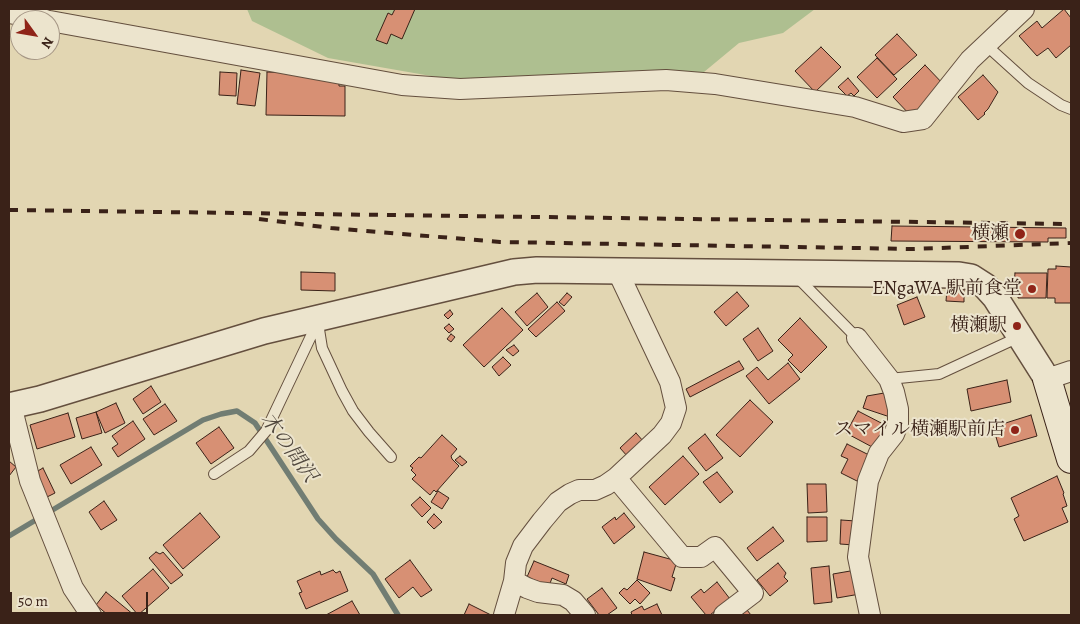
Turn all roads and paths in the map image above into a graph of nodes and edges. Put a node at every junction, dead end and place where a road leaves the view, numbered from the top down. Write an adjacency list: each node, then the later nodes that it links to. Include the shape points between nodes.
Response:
1 (1024, 9): 3 (street)
2 (60, 23): 3 (street, via 402,85 460,89 666,80 715,84 855,107 903,122 922,119)
3 (986, 45): 4 (lane, via 1028,83)
4 (1071, 109)
5 (617, 270): 6 (street); 7 (street, via 514,272); 16 (street, via 670,382 676,408 662,435)
6 (793, 273): 8 (street, via 971,277 995,297); 9 (lane)
7 (317, 318): 12 (street); 13 (lane, via 322,348 353,411); 15 (lane, via 266,432 249,451)
8 (1020, 337): 10 (street); 11 (lane, via 939,374)
9 (857, 338): 11 (street)
10 (1059, 375): 14 (main road)
11 (889, 379): 22 (street, via 898,409 898,424 879,453 868,481 858,557)
12 (10, 406): 18 (street, via 38,504 73,588)
13 (391, 458)
14 (1071, 459)
15 (214, 474)
16 (616, 478): 17 (street, via 595,490 579,490 558,502 523,546 516,563); 21 (street, via 682,557 701,557 715,547 753,593)
17 (514, 581): 19 (street); 20 (street, via 538,592 563,595)
18 (91, 615)
19 (504, 615)
20 (586, 615)
21 (724, 615)
22 (870, 615)

